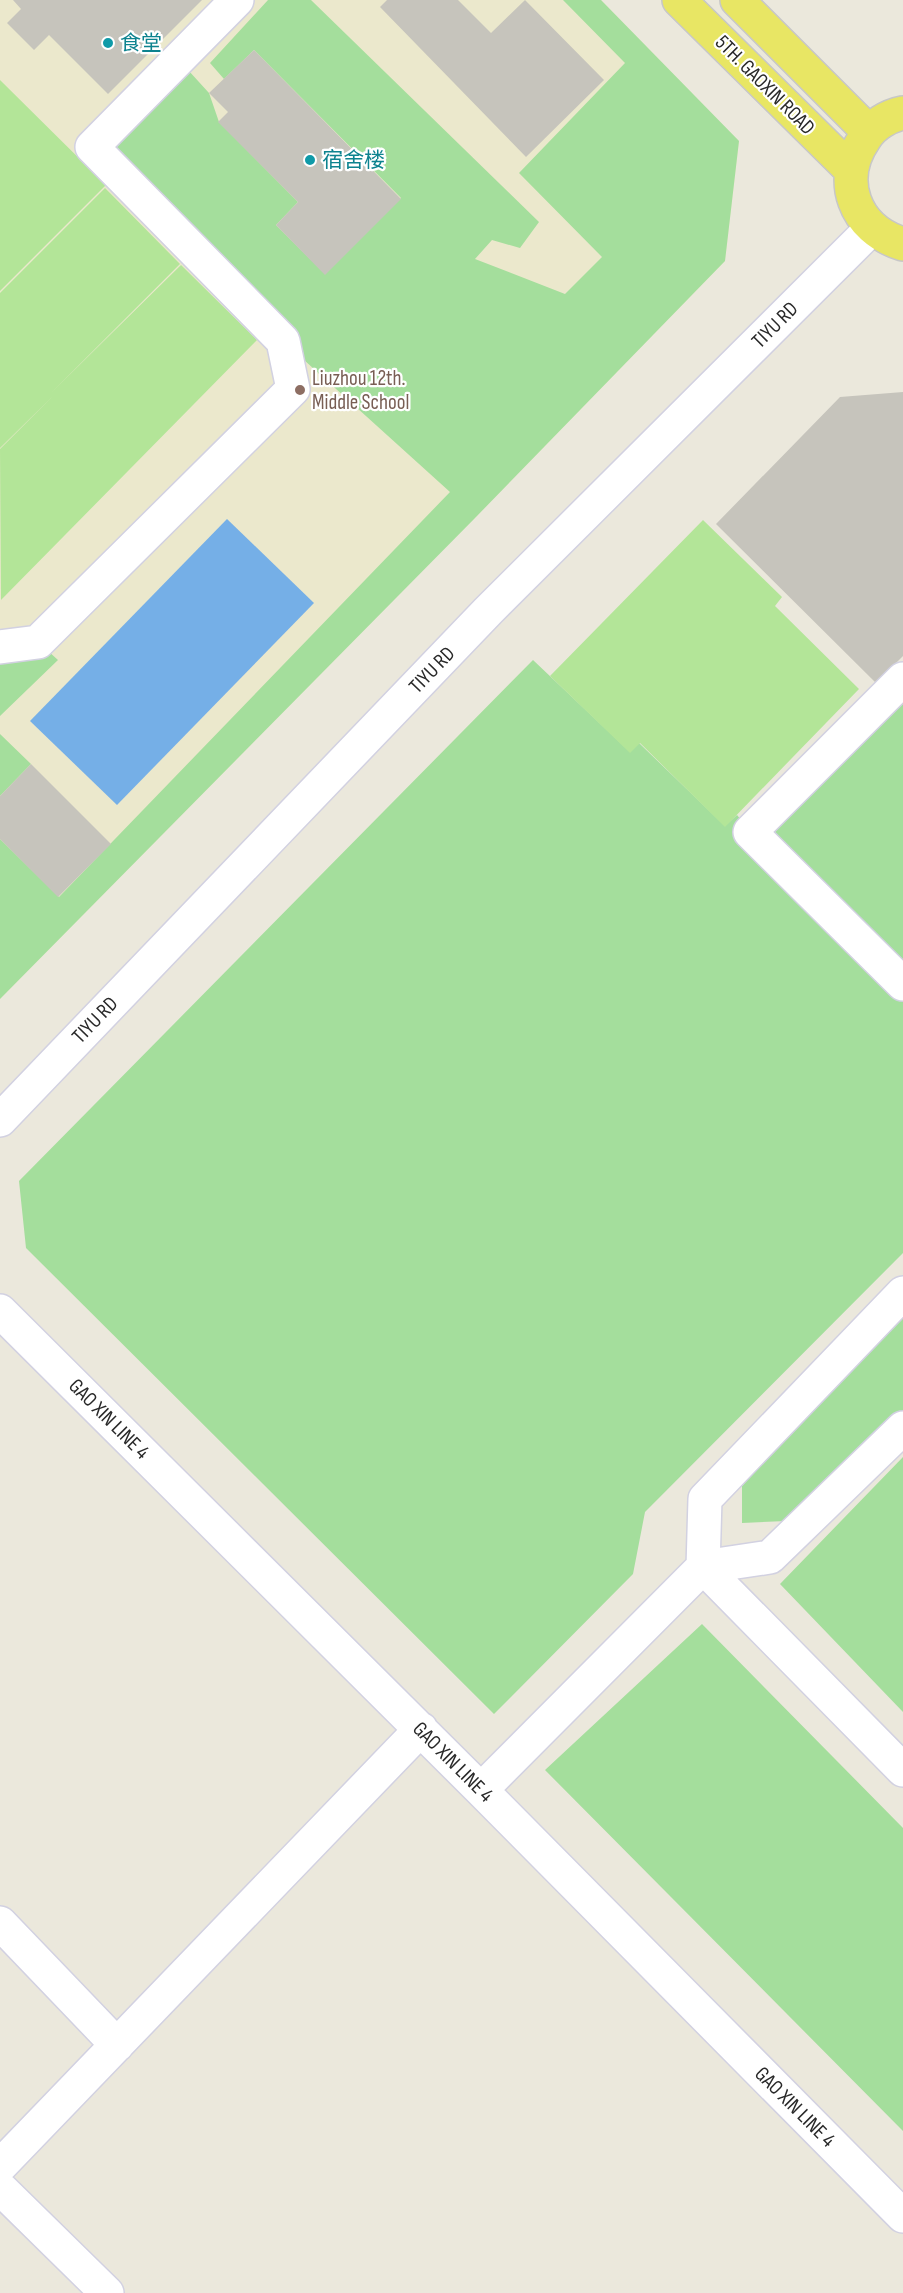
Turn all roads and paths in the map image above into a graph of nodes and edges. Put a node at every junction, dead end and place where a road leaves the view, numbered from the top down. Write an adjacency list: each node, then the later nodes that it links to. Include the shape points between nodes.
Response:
1 (237, 0): 9 (street, via 92,147 283,341 293,389 38,642)
2 (679, 0): 6 (main road, 5TH. GAOXIN ROAD)
3 (736, 0): 5 (main road, 5TH. GAOXIN ROAD)
4 (903, 113): 5 (main road)
5 (868, 132): 6 (main road, via 856,149)
6 (851, 170): 7 (main road, via 851,192)
7 (872, 228): 8 (main road); 12 (street, TIYU RD, via 488,611)
8 (903, 244)
9 (0, 647)
10 (903, 679): 11 (street, via 750,832)
11 (903, 984)
12 (0, 1120)
13 (903, 1293): 16 (street, via 705,1499)
14 (0, 1311): 17 (street, GAO XIN LINE 4)
15 (903, 1428): 16 (street, via 770,1557)
16 (703, 1567): 18 (street); 19 (street)
17 (421, 1729): 19 (street, GAO XIN LINE 4); 21 (street)
18 (903, 1770)
19 (481, 1790): 24 (street, GAO XIN LINE 4)
20 (0, 1923): 21 (street)
21 (117, 2045): 22 (street)
22 (0, 2166)
23 (0, 2188): 25 (street)
24 (903, 2217)
25 (106, 2293)

